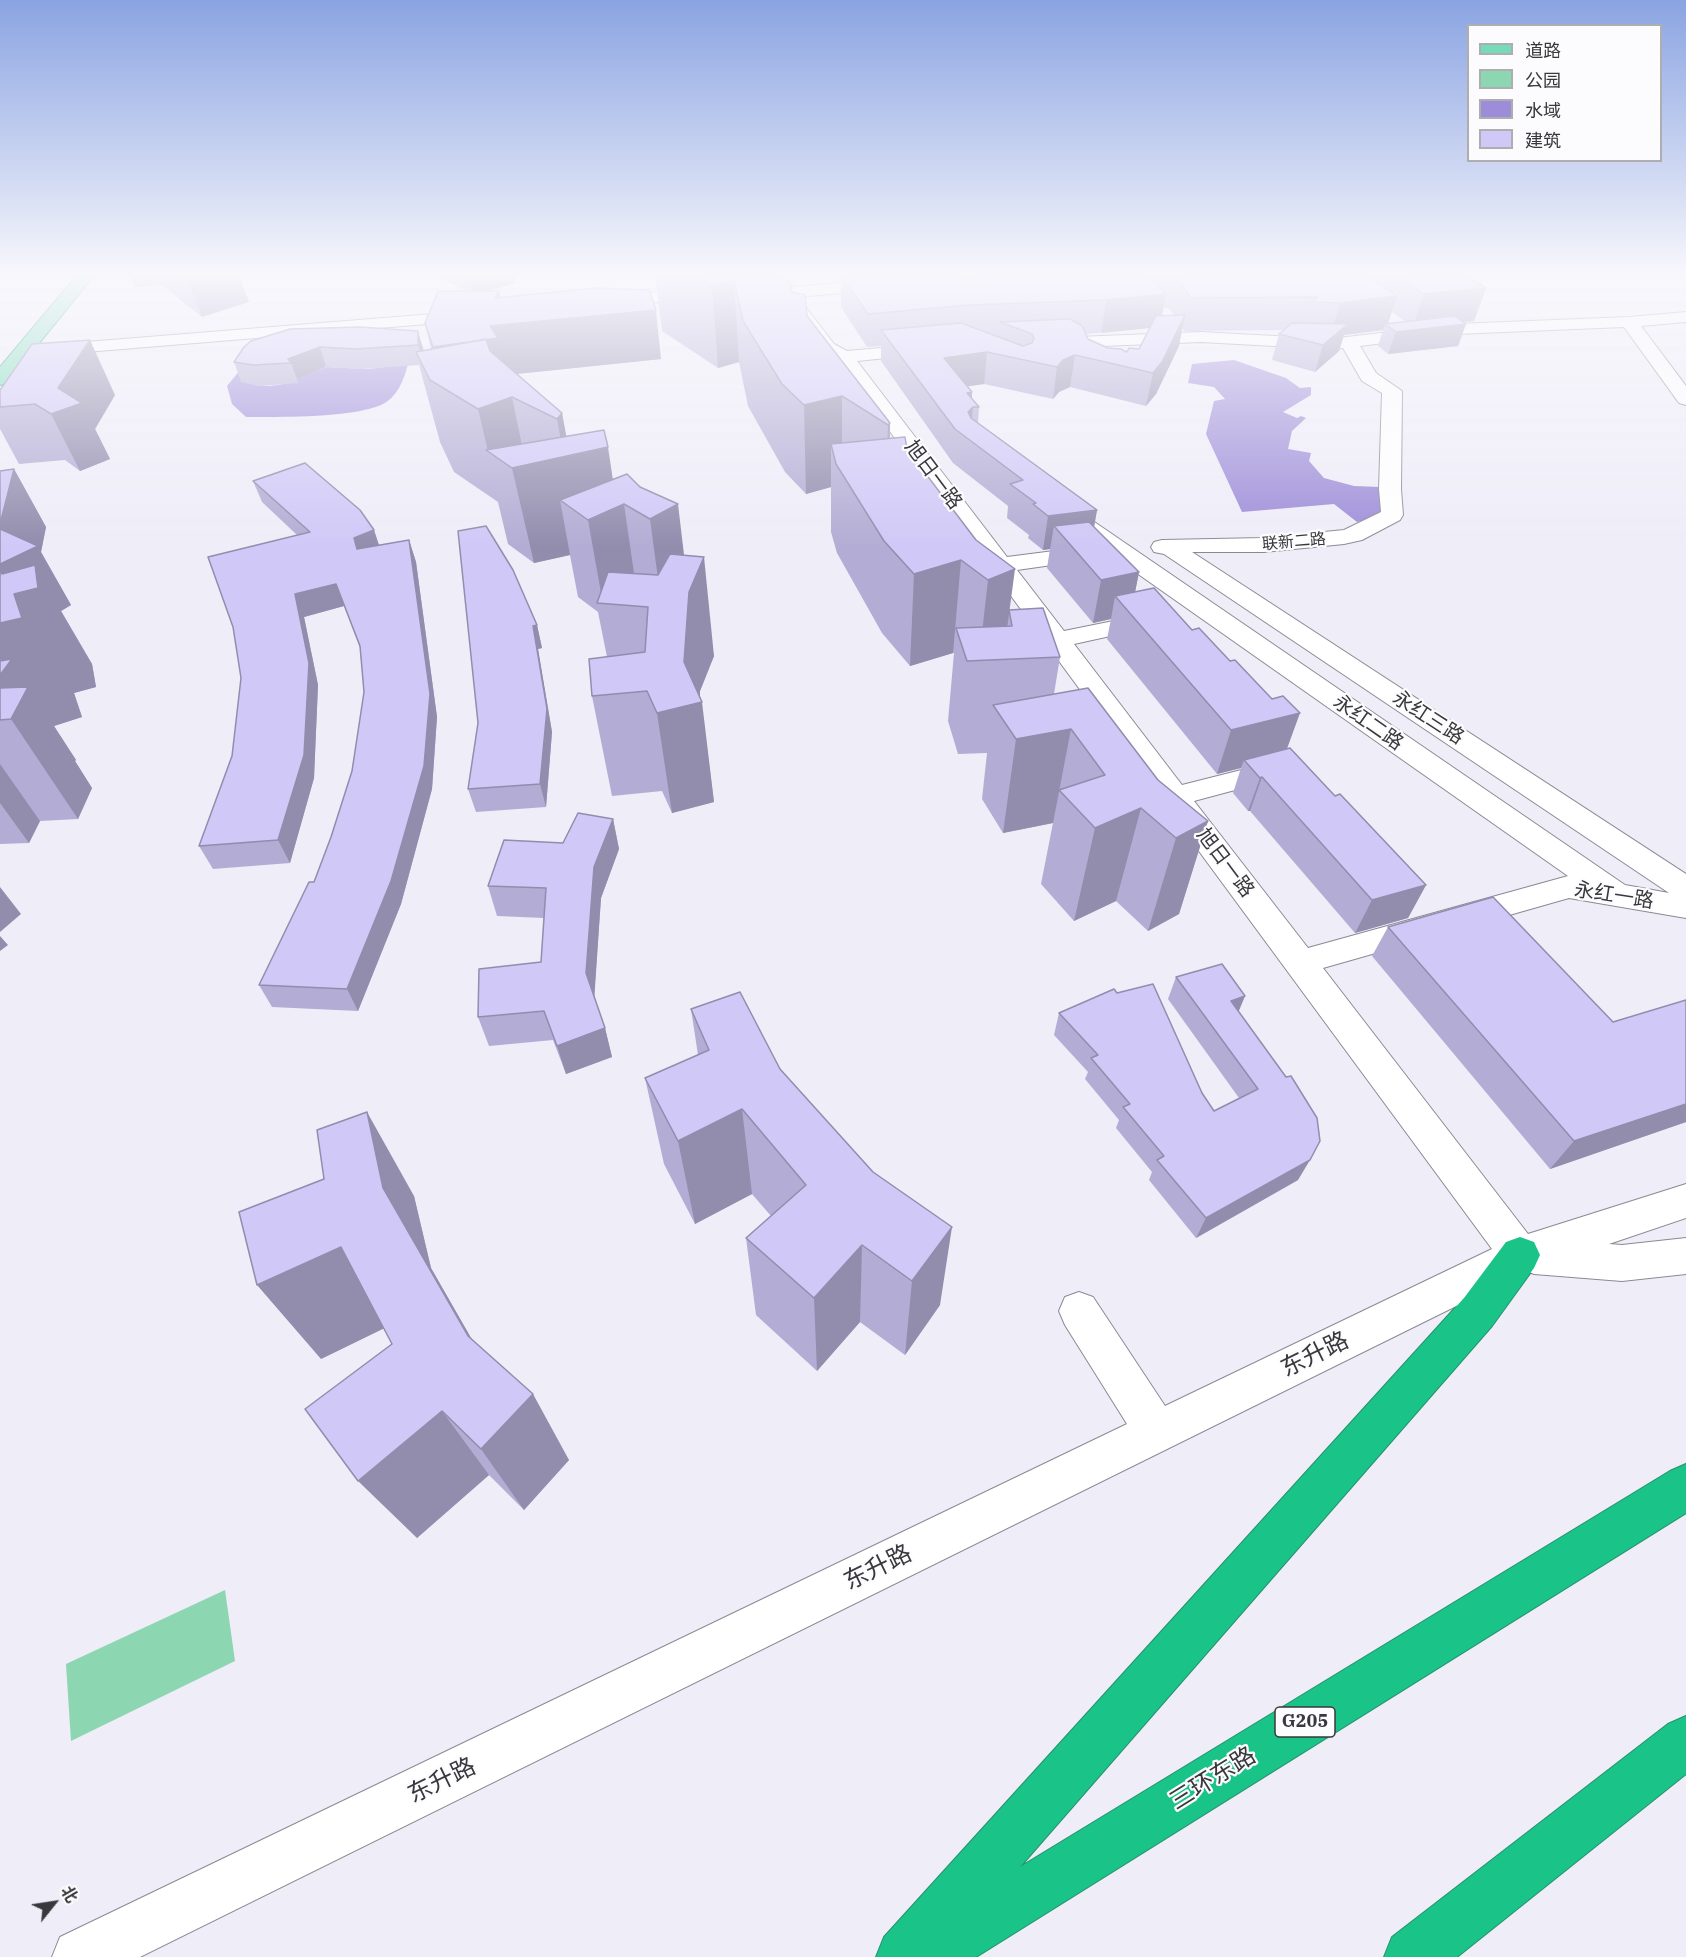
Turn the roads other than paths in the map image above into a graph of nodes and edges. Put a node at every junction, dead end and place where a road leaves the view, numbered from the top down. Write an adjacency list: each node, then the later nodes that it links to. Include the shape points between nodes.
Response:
1 (11, 365): 5 (main road)
2 (843, 365): 10 (street, 旭日一路)
3 (1362, 365): 8 (street, 联新二路, via 1369,377 1392,391 1392,515 1344,537 1264,546)
4 (1661, 365): 6 (street)
5 (0, 379)
6 (1686, 399)
7 (1062, 509): 9 (street, 永红二路)
8 (1169, 547): 9 (street, 联新二路); 15 (street, 永红三路)
9 (1118, 551): 10 (street, 联新二路); 16 (street, 永红二路)
10 (1000, 565): 12 (street, 旭日一路)
11 (1138, 624): 12 (street)
12 (1057, 640): 14 (street, 旭日一路)
13 (1298, 765): 14 (street)
14 (1175, 796): 18 (street, 旭日一路)
15 (1686, 889)
16 (1618, 896): 17 (street, 永红一路); 18 (street, 永红一路, via 1569,887)
17 (1686, 907)
18 (1300, 962): 20 (street, 旭日一路)
19 (1686, 1201): 20 (street, 东升路)
20 (1520, 1255): 21 (street, via 1622,1263); 23 (street, 东升路); 27 (highway, via 1478,1312)
21 (1686, 1256)
22 (1079, 1311): 23 (street)
23 (1157, 1432): 26 (street, 东升路)
24 (1686, 1487): 28 (highway, 三环东路 / G205)
25 (1686, 1742): 29 (highway)
26 (80, 1957)
27 (904, 1957)
28 (924, 1957)
29 (1412, 1957)

